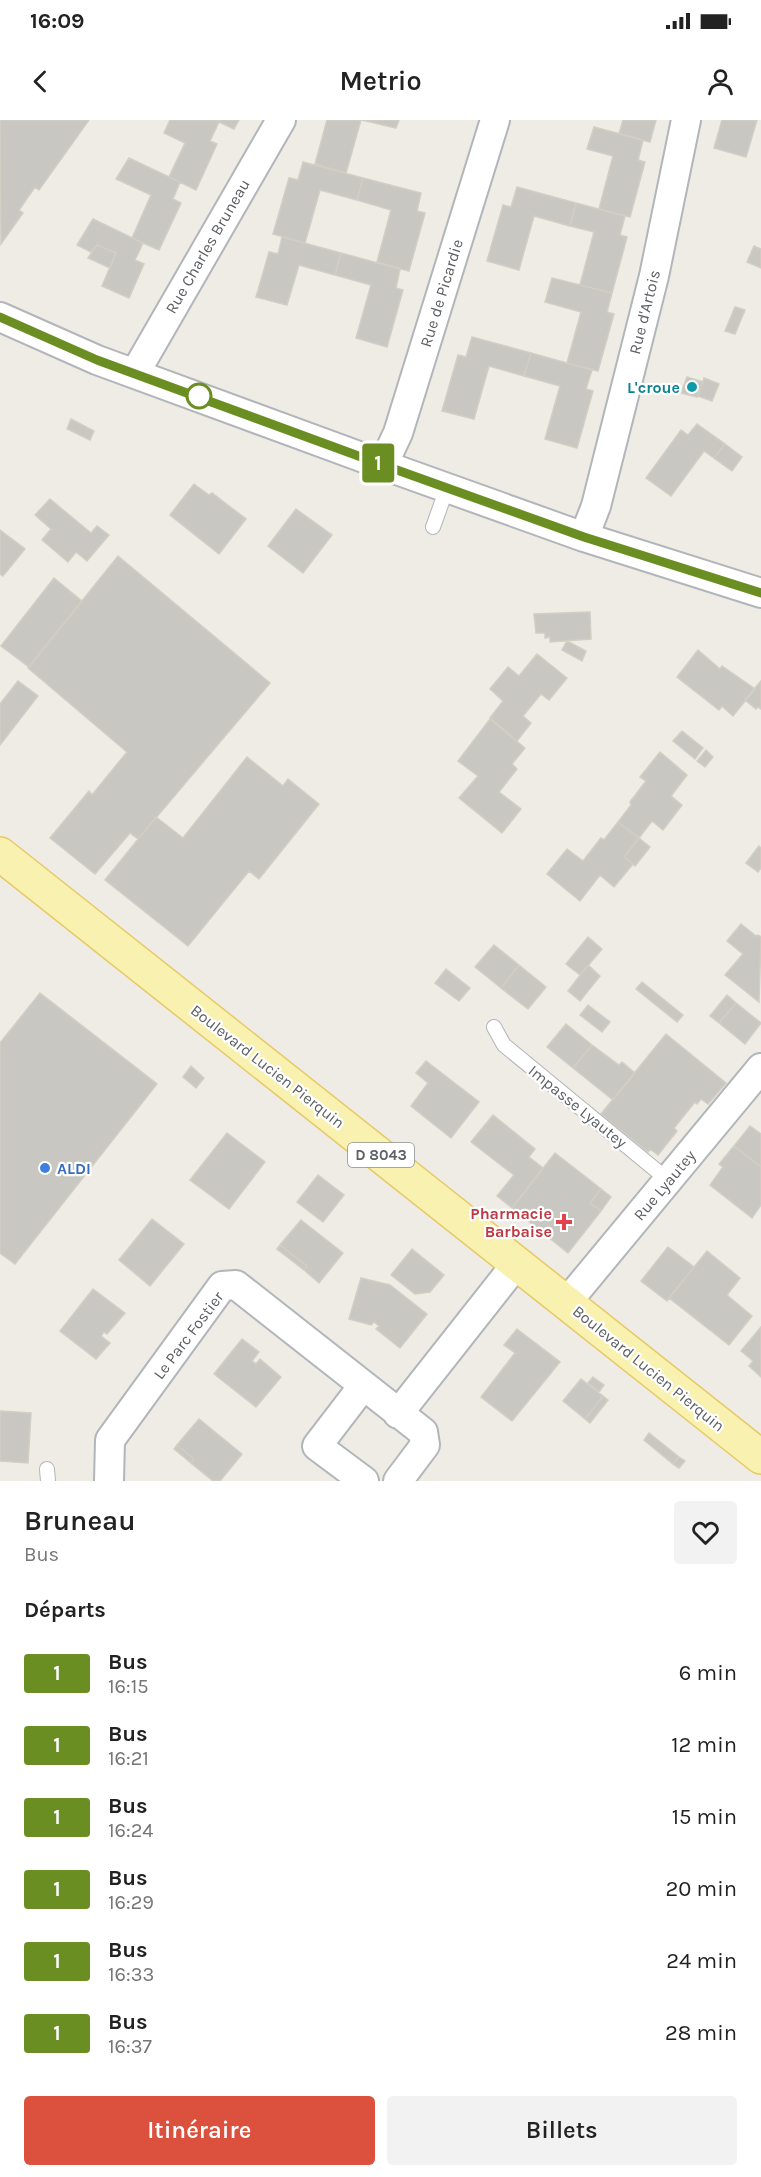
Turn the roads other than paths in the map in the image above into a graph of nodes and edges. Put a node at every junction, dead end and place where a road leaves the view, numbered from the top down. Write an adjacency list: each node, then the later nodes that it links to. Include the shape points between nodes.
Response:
1 (281, 120): 5 (street, Rue Charles Bruneau)
2 (495, 120): 6 (street, Rue de Picardie, via 398,433)
3 (686, 120): 9 (street, Rue d'Artois, via 654,276 596,506)
4 (0, 317): 5 (street)
5 (135, 373): 6 (street)
6 (383, 465): 7 (street)
7 (447, 488): 8 (lane); 9 (street)
8 (433, 527)
9 (584, 537): 10 (street)
10 (761, 592)
11 (0, 854): 15 (main road, Boulevard Lucien Pierquin / D 8043)
12 (494, 1028): 14 (lane, Impasse Lyautey, via 504,1045)
13 (761, 1068): 14 (street, Rue Lyautey)
14 (668, 1180): 16 (street, Rue Lyautey)
15 (517, 1263): 16 (main road, Boulevard Lucien Pierquin / D 8043); 18 (street)
16 (567, 1302): 19 (main road, Boulevard Lucien Pierquin / D 8043)
17 (363, 1386): 18 (street, Le Parc Fostier); 20 (street, Le Parc Fostier, via 236,1285 222,1286 111,1440); 21 (street, via 317,1446)
18 (398, 1414): 22 (street, Le Parc Fostier, via 423,1432 425,1445)
19 (761, 1457)
20 (109, 1481)
21 (364, 1481)
22 (398, 1481)

